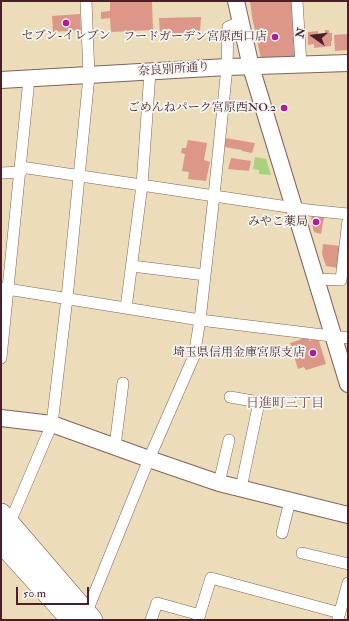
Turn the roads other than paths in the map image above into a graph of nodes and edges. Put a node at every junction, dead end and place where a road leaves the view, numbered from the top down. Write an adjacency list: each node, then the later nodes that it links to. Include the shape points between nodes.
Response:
1 (86, 1): 10 (street)
2 (236, 1): 4 (street)
3 (296, 1): 6 (street)
4 (240, 22): 7 (street, via 228,27); 8 (street)
5 (348, 63): 6 (street, 奈良別所通り)
6 (301, 65): 8 (street, 奈良別所通り)
7 (227, 67): 8 (street, 奈良別所通り); 9 (street, 奈良別所通り); 17 (street)
8 (251, 67): 18 (street)
9 (150, 72): 10 (street, 奈良別所通り); 16 (street)
10 (89, 76): 11 (street, 奈良別所通り); 15 (street)
11 (29, 78): 12 (street, 奈良別所通り); 13 (street)
12 (1, 80)
13 (21, 169): 14 (street); 15 (street); 24 (street)
14 (1, 174)
15 (79, 176): 16 (street); 25 (street)
16 (142, 185): 17 (street); 21 (street)
17 (214, 196): 18 (street); 22 (street)
18 (294, 208): 19 (street); 23 (street)
19 (348, 214)
20 (348, 220): 23 (street, via 341,280)
21 (132, 266): 22 (street); 26 (street)
22 (205, 275): 27 (street)
23 (316, 279): 28 (street)
24 (5, 288): 25 (street); 29 (street)
25 (67, 298): 26 (street); 34 (street)
26 (126, 308): 27 (street)
27 (200, 320): 28 (street); 37 (street, via 194,356)
28 (340, 337): 31 (street)
29 (1, 358)
30 (123, 383): 36 (street)
31 (348, 384)
32 (230, 397): 39 (street, via 259,402)
33 (1, 418): 34 (street)
34 (52, 424): 36 (street); 43 (street)
35 (229, 440): 38 (street)
36 (115, 446): 37 (street)
37 (149, 459): 38 (street); 49 (street)
38 (219, 483): 39 (street)
39 (241, 488): 40 (street)
40 (290, 501): 41 (street); 42 (street)
41 (348, 515)
42 (282, 532)
43 (3, 533): 49 (highway)
44 (302, 553): 45 (street)
45 (348, 564)
46 (348, 583): 48 (street)
47 (199, 617): 48 (street, via 211,578); 50 (street, via 157,603)
48 (339, 617)
49 (83, 618)
50 (151, 620)

